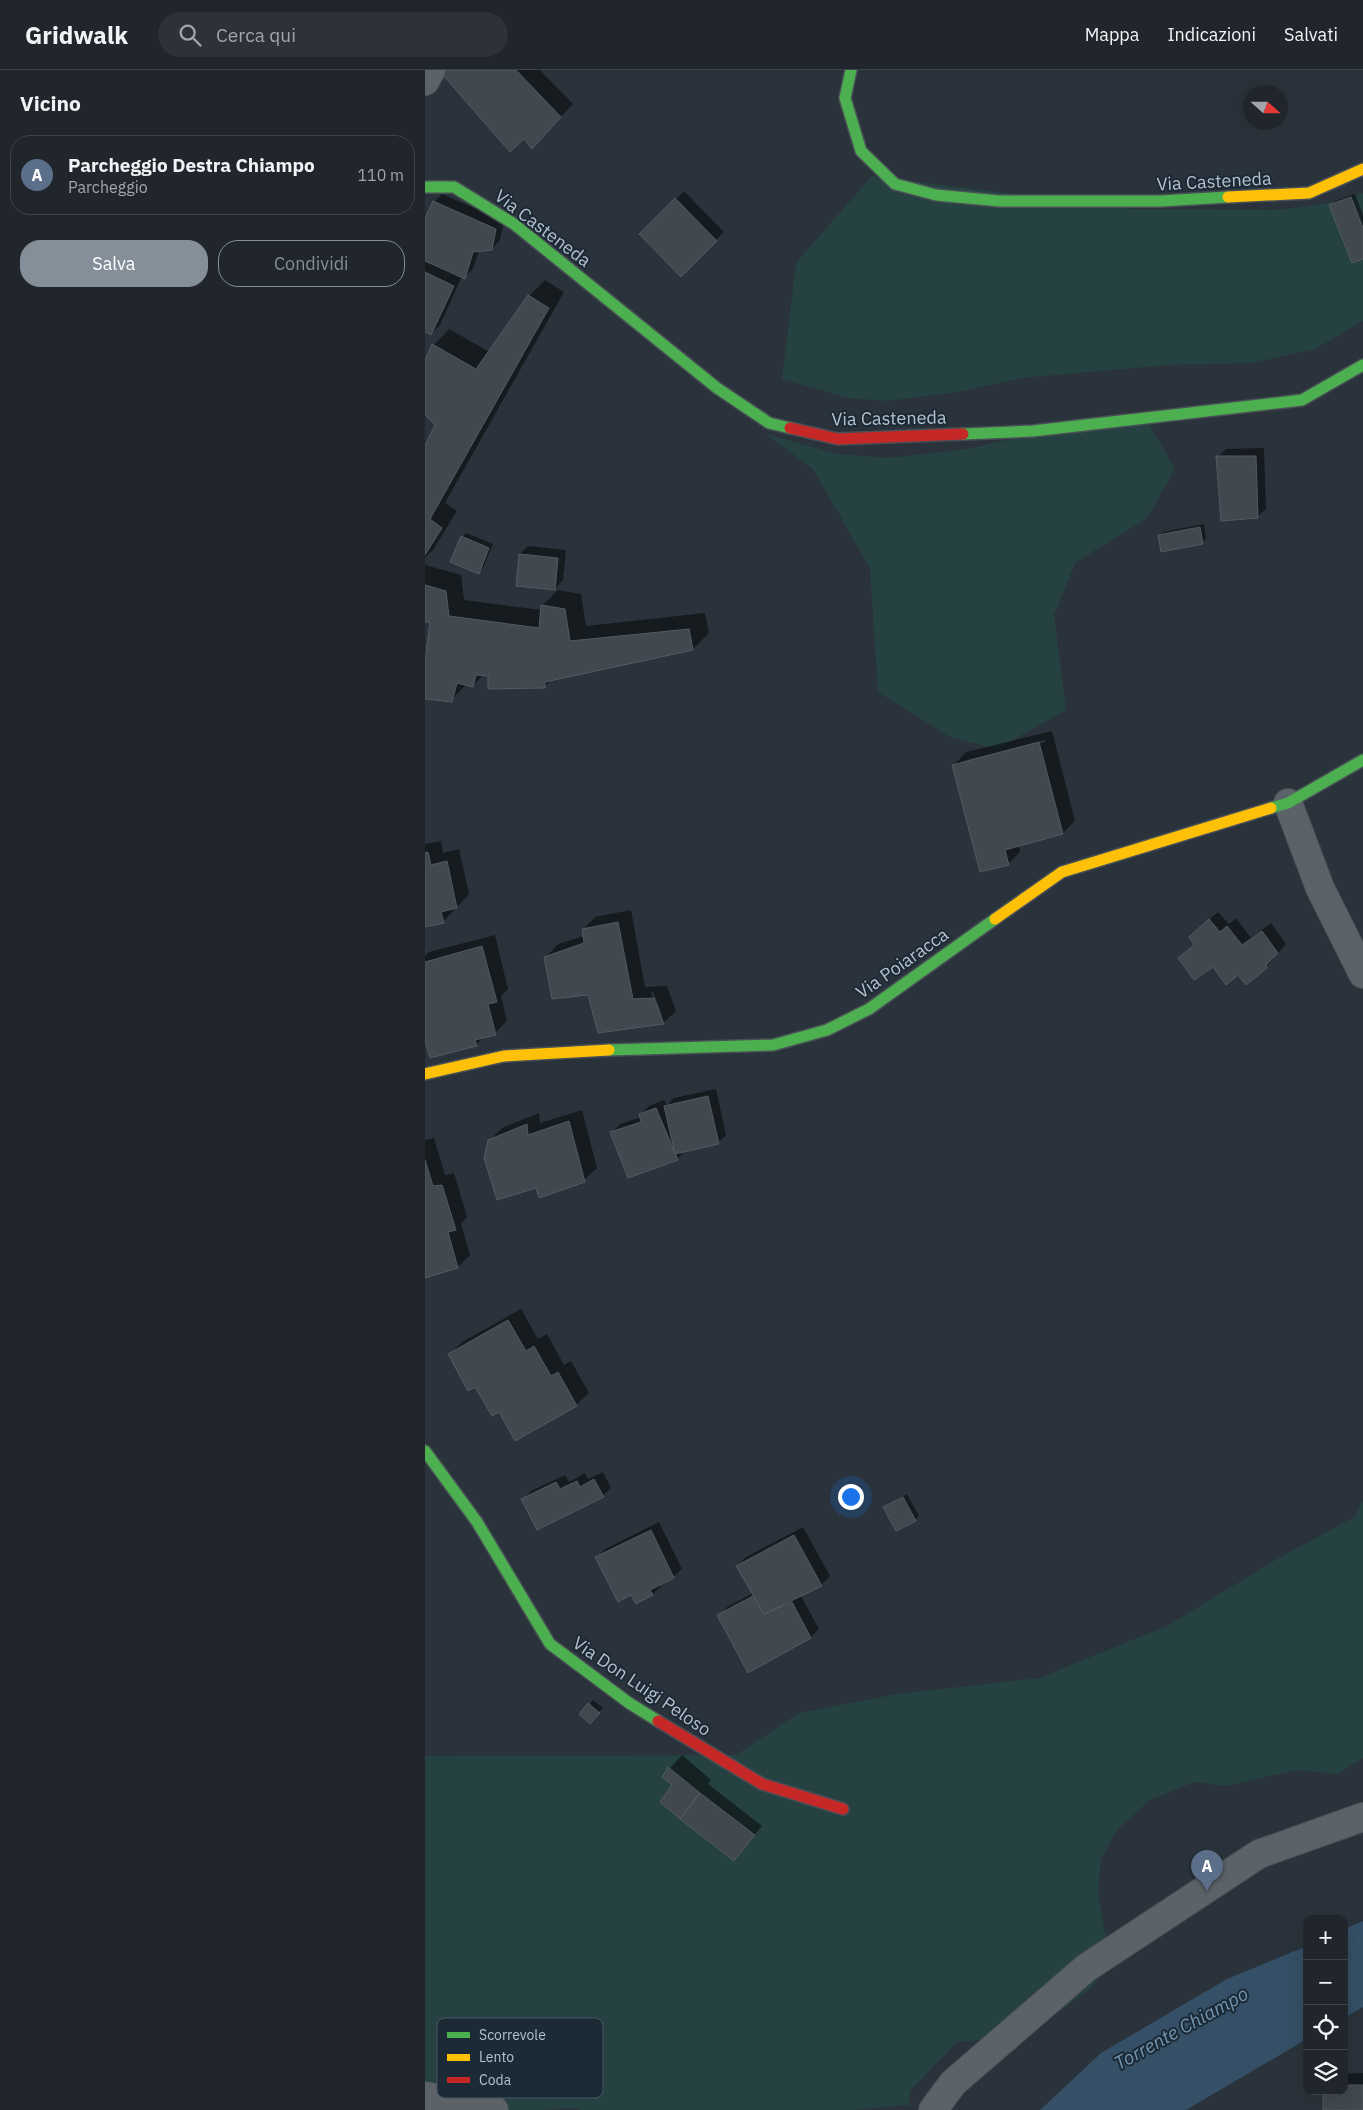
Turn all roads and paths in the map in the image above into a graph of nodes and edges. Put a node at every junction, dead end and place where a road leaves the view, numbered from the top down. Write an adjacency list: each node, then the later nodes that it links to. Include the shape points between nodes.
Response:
1 (431, 70): 3 (street)
2 (851, 70): 4 (street, Via Casteneda, via 845,98 861,151 895,184 936,195 999,201 1161,201 1299,194 1309,193)
3 (425, 81)
4 (1363, 169)
5 (425, 188): 6 (street, Via Casteneda, via 453,187 514,224 717,388 769,423 838,440 1033,431 1302,400)
6 (1363, 366)
7 (1363, 760): 8 (street, Via Poiaracca)
8 (1289, 803): 9 (street, via 1320,888); 10 (street, Via Poiaracca, via 1063,872 869,1009 827,1030 773,1045 505,1056)
9 (1360, 959)
10 (425, 1074)
11 (425, 1451): 12 (street, Via Don Luigi Peloso, via 477,1522 551,1644 629,1703 762,1784)
12 (843, 1809)
13 (1363, 1817): 16 (street, via 1259,1854 1087,1968)
14 (425, 2096): 17 (street)
15 (966, 2100): 16 (street)
16 (928, 2108)
17 (494, 2110)

